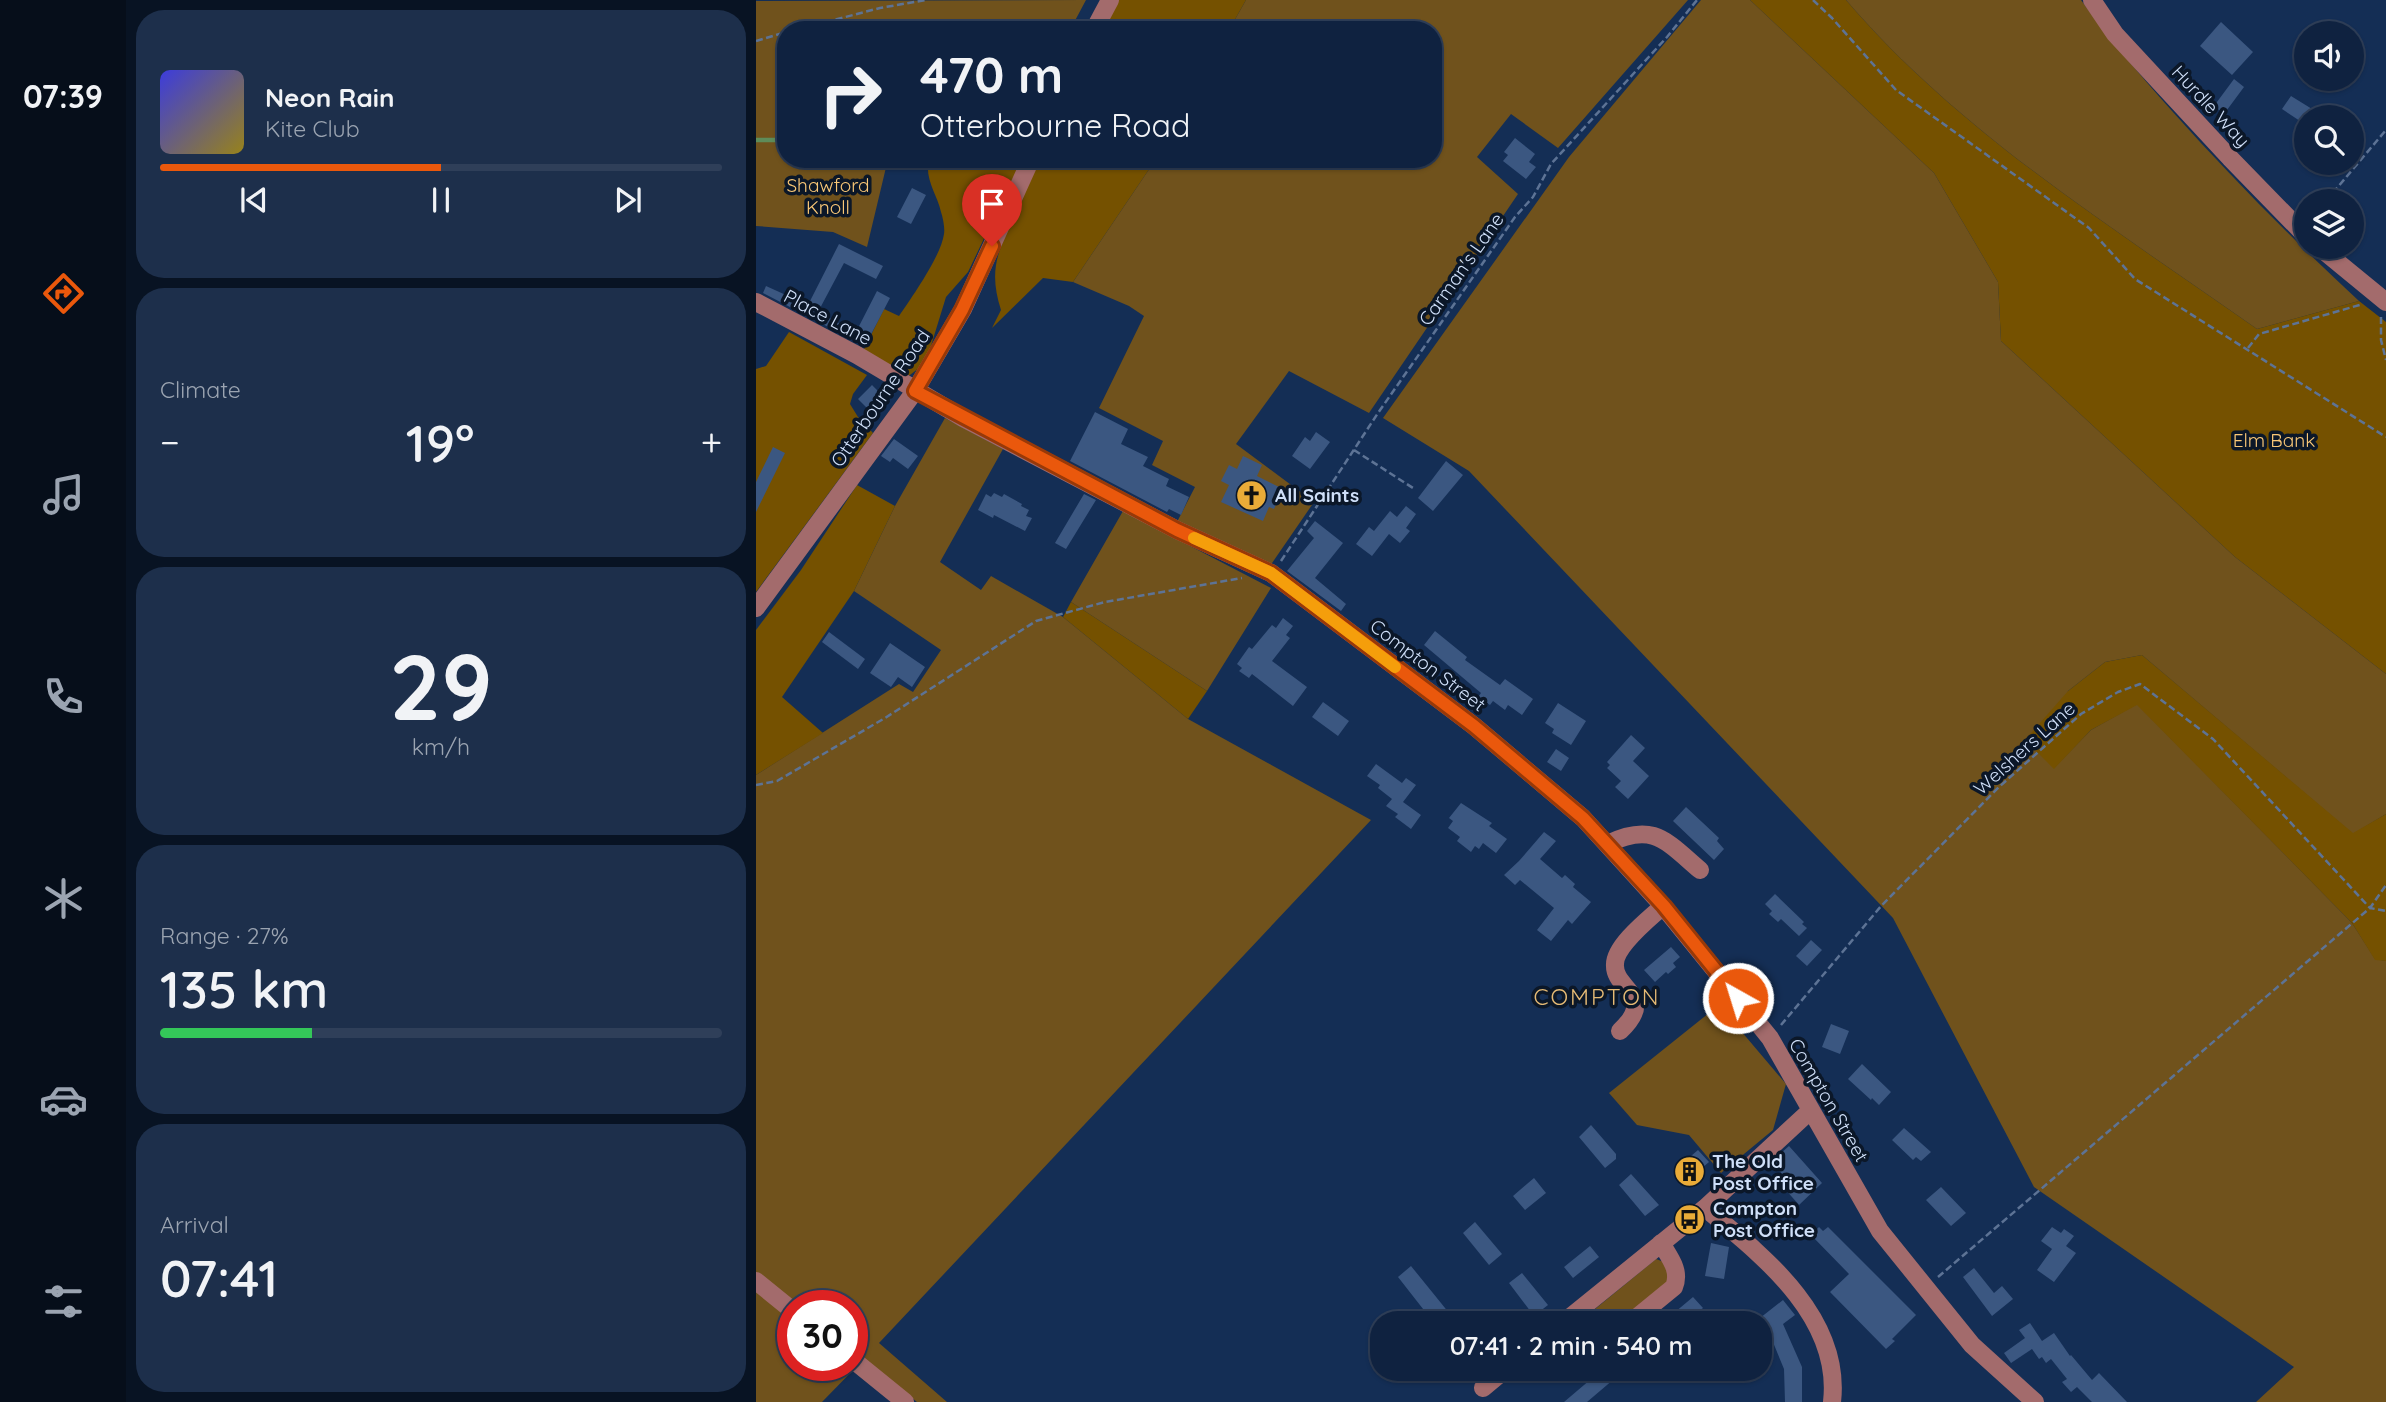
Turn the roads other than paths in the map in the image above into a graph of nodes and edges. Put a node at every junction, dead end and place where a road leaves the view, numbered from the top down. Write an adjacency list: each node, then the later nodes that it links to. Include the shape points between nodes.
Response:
1 (1110, 0): 3 (street)
2 (2092, 0): 5 (street, Hurdle Way, via 2115,34)
3 (1099, 21)
4 (1027, 168): 9 (street, Otterbourne Road, via 962,310)
5 (2294, 224)
6 (2334, 259): 7 (street)
7 (2384, 300)
8 (756, 302): 9 (street, Place Lane)
9 (915, 391): 10 (street, Otterbourne Road); 11 (street, Compton Street, via 1177,530 1271,573 1474,726 1583,818)
10 (756, 608)
11 (1607, 844): 12 (street, via 1646,833 1668,842); 13 (street, Compton Street)
12 (1700, 870)
13 (1664, 906): 14 (street, via 1624,944 1615,963 1635,1001 1632,1016); 15 (street, Compton Street, via 1770,1038)
14 (1620, 1031)
15 (1811, 1110): 16 (street); 27 (street, Compton Street, via 1880,1231 1972,1345)
16 (1705, 1208): 17 (street); 26 (street, via 1784,1278 1809,1311 1829,1357)
17 (1661, 1243): 20 (street); 21 (street, via 1677,1271 1677,1280)
18 (756, 1281): 19 (street)
19 (777, 1298)
20 (1578, 1311)
21 (1645, 1311)
22 (868, 1372): 25 (street)
23 (1491, 1381): 24 (street)
24 (1483, 1388)
25 (905, 1402)
26 (1832, 1402)
27 (2035, 1402)

